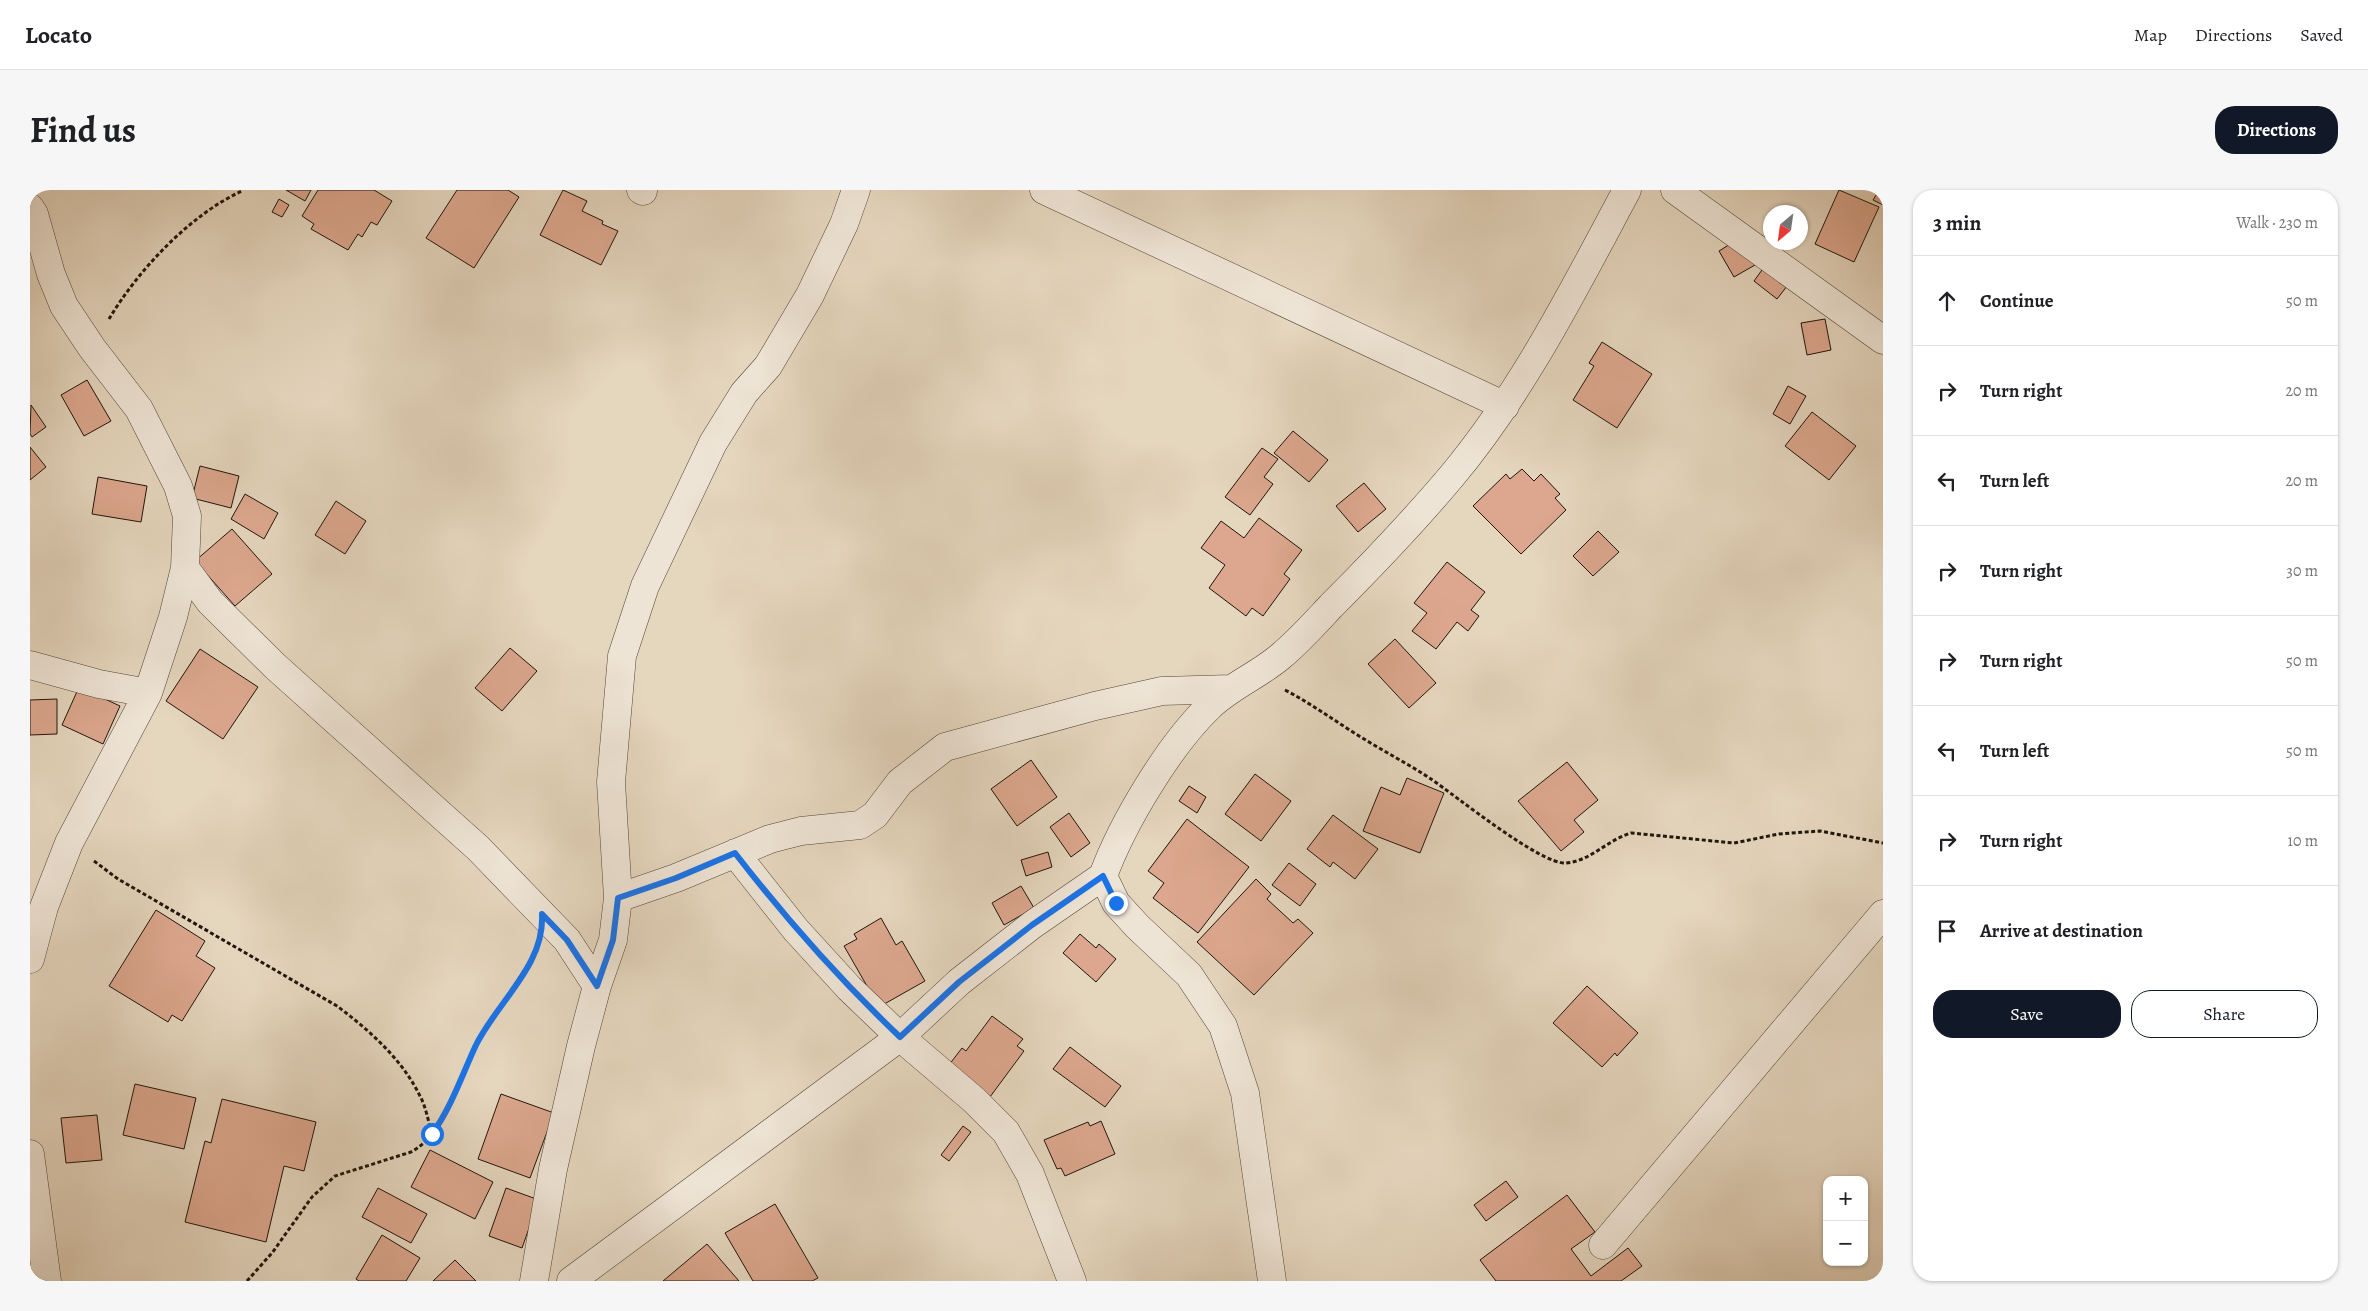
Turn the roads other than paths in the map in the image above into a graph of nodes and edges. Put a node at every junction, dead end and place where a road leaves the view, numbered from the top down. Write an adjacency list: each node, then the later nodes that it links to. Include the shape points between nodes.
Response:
1 (856, 190): 14 (street, via 844,224 810,295 768,366 744,394 713,443 642,595 622,656 611,782)
2 (1044, 190): 7 (street)
3 (1627, 190): 7 (street, via 1565,306)
4 (1675, 190): 6 (street)
5 (30, 208): 8 (street, via 64,306 139,409 178,486 187,516)
6 (1883, 340)
7 (1505, 406): 10 (street, via 1451,477 1362,575 1282,655)
8 (185, 568): 11 (street); 17 (street, via 210,602 269,661 478,848 567,940)
9 (30, 665): 11 (street, via 99,684)
10 (1239, 684): 12 (street, via 1162,692 1095,706 945,747 900,782 875,815 860,825 793,833); 13 (street, via 1193,724 1157,774 1113,850)
11 (148, 693): 16 (street, via 70,843 44,907)
12 (735, 853): 14 (street); 18 (street, via 796,930)
13 (1103, 876): 18 (street, via 966,976); 25 (street, via 1116,903 1190,974 1223,1026 1245,1093)
14 (618, 898): 17 (street, via 613,940)
15 (1883, 914): 20 (street)
16 (30, 959)
17 (597, 986): 22 (street, via 553,1169)
18 (900, 1037): 23 (street); 24 (street, via 1006,1132 1030,1174)
19 (30, 1154): 21 (street)
20 (1603, 1245)
21 (41, 1274)
22 (534, 1281)
23 (571, 1281)
24 (1072, 1281)
25 (1272, 1281)

